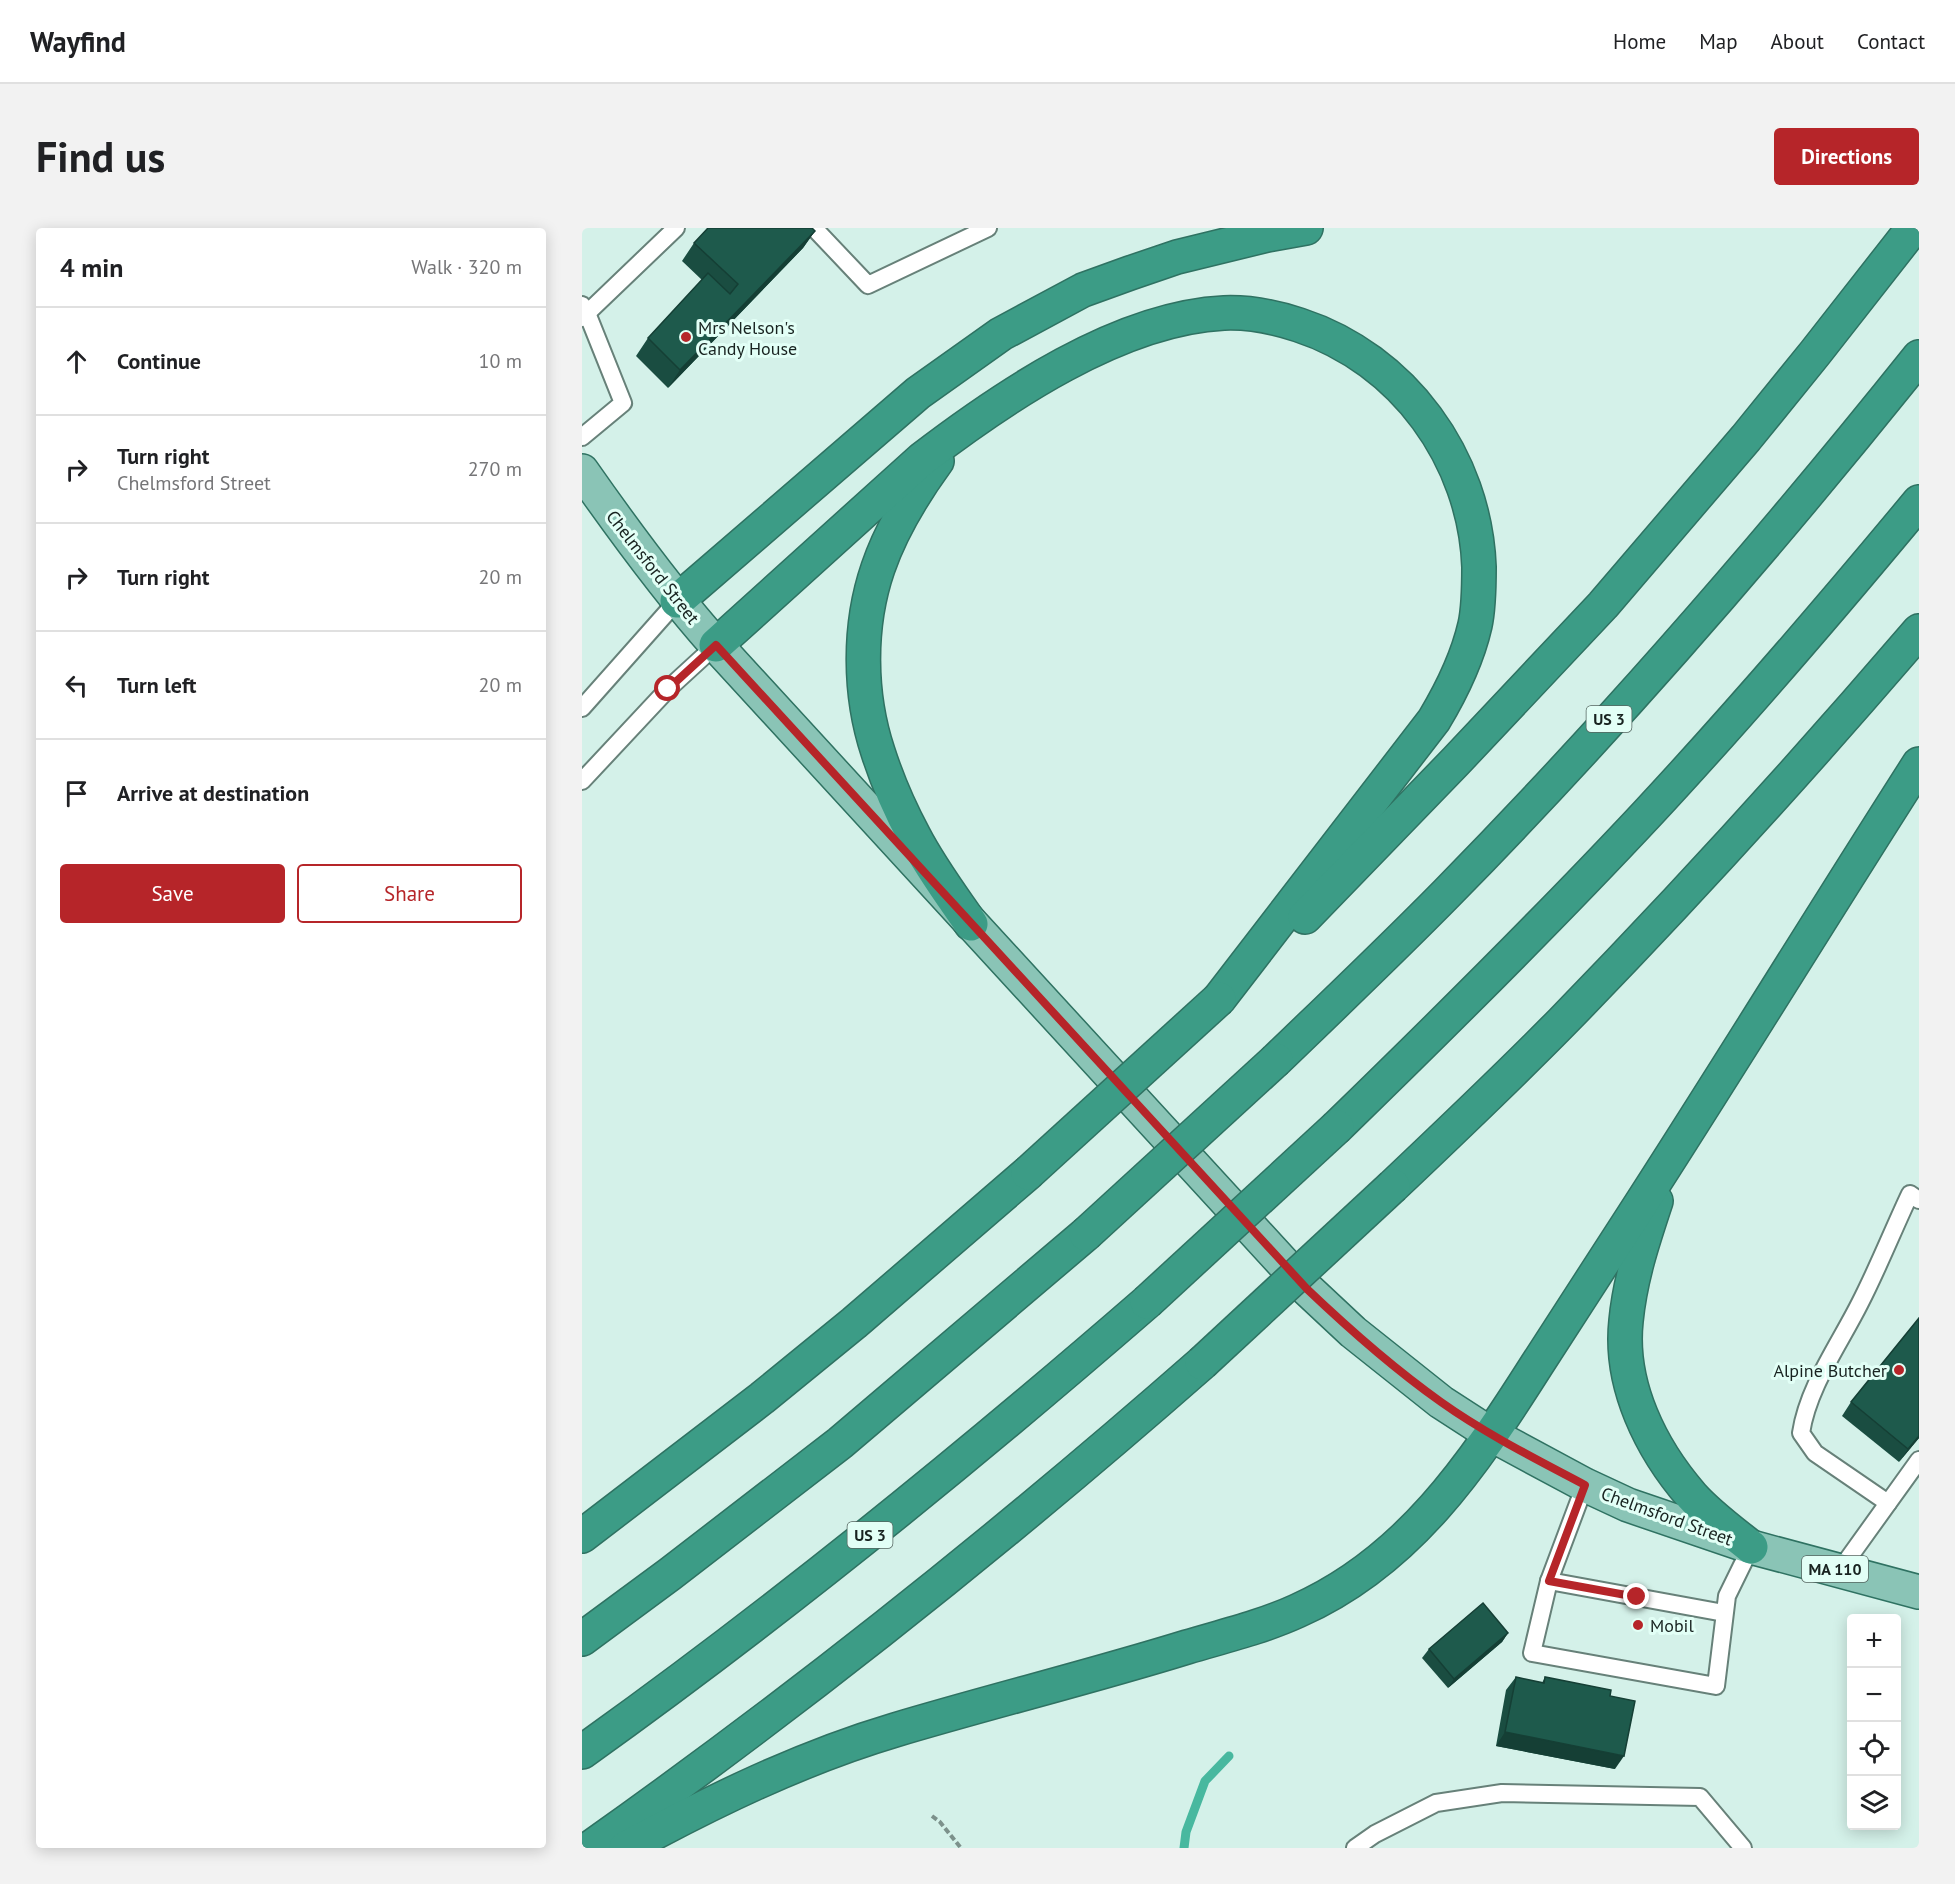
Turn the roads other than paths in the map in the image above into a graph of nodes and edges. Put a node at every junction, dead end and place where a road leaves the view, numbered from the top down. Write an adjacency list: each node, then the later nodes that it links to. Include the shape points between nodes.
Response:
1 (676, 228): 6 (lane)
2 (814, 228): 3 (lane, via 868,285)
3 (988, 228)
4 (1306, 228): 12 (highway, via 1177,257 1130,273 1083,290 1001,334 918,393)
5 (1914, 228): 19 (highway, via 1746,438 1604,605 1302,920)
6 (584, 312): 9 (lane, via 623,403)
7 (1919, 357): 32 (highway, US 3, bridge, via 1742,572 1588,743 1447,893 1276,1060 1086,1234 840,1443)
8 (958, 432): 14 (highway, via 889,488); 18 (highway, via 925,478 889,540 868,604 863,672 878,752 894,793 914,836); 19 (highway, via 1027,385 1102,346 1194,316 1254,314 1314,330 1366,358 1412,400 1450,455 1473,517 1479,586 1476,624 1452,691 1434,720)
9 (582, 437)
10 (582, 471): 12 (main road, Chelmsford Street / MA 110)
11 (1919, 502): 33 (highway, US 3, bridge, via 1648,813 1494,973 1337,1127 1147,1302 885,1523 712,1658)
12 (677, 601): 14 (main road, Chelmsford Street / MA 110); 15 (lane)
13 (1919, 631): 34 (highway, bridge, via 1765,805 1562,1022 1202,1363 1036,1506 867,1642)
14 (716, 645): 17 (lane, via 668,689); 18 (main road, Chelmsford Street / MA 110)
15 (582, 708)
16 (1919, 764): 20 (highway)
17 (582, 782)
18 (971, 924): 22 (main road, Chelmsford Street / MA 110, via 1307,1289 1394,1366)
19 (1219, 999): 26 (highway, bridge, via 1028,1173 854,1323)
20 (1682, 1141): 22 (highway); 27 (highway, via 1658,1195 1638,1258 1626,1324 1627,1358 1642,1419 1672,1471 1694,1497)
21 (1919, 1200): 25 (lane, via 1910,1194 1804,1414 1801,1433 1815,1453)
22 (1492, 1435): 24 (main road, Chelmsford Street / MA 110); 35 (highway, via 1417,1528 1359,1576 1298,1611 1165,1654 848,1745 730,1794)
23 (1919, 1460): 25 (lane)
24 (1585, 1485): 27 (main road, Chelmsford Street / MA 110, via 1646,1512); 29 (lane)
25 (1888, 1503): 28 (lane)
26 (582, 1536)
27 (1751, 1547): 28 (main road, Chelmsford Street / MA 110); 31 (lane, via 1726,1596)
28 (1840, 1570): 30 (main road, Chelmsford Street / MA 110)
29 (1549, 1581): 31 (lane); 31 (lane, via 1532,1653 1716,1686)
30 (1919, 1592)
31 (1724, 1613)
32 (582, 1639)
33 (582, 1752)
34 (590, 1848)
35 (626, 1848)
36 (1355, 1848): 37 (lane, via 1436,1803 1502,1793 1700,1797)
37 (1743, 1848)

